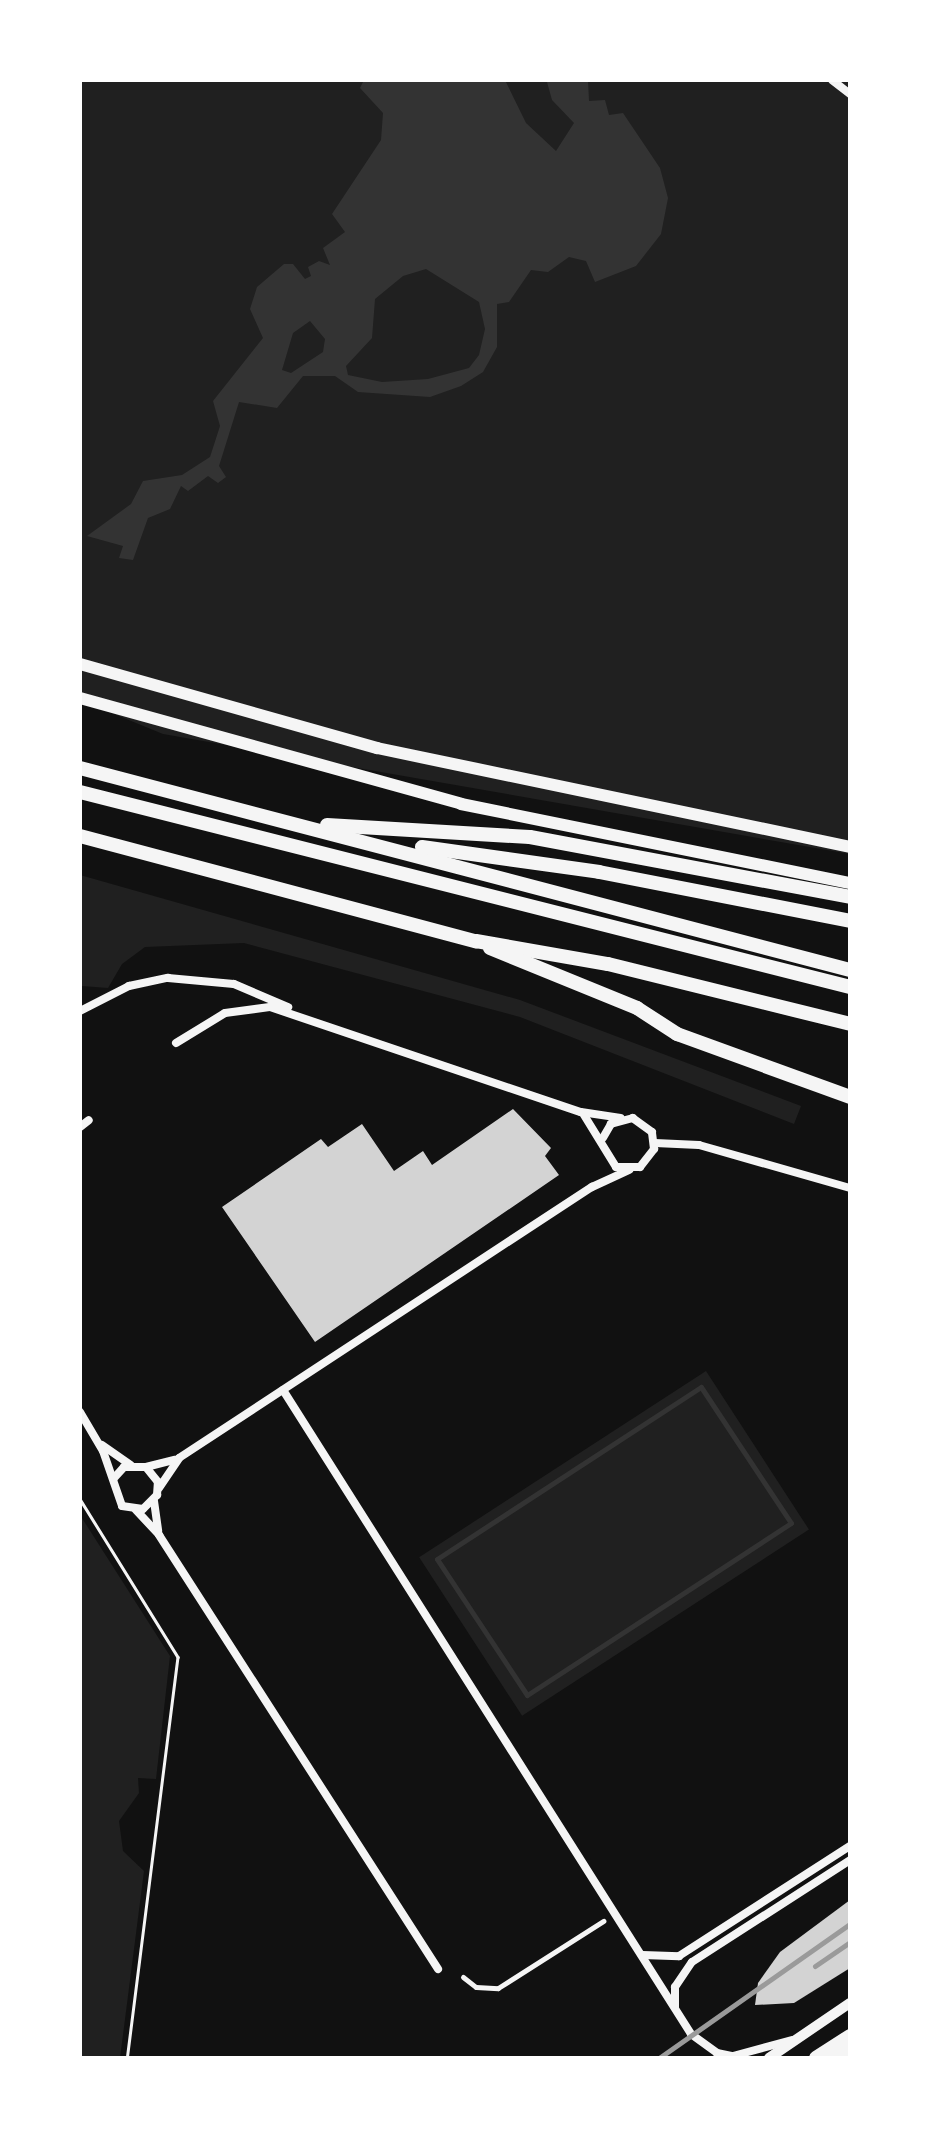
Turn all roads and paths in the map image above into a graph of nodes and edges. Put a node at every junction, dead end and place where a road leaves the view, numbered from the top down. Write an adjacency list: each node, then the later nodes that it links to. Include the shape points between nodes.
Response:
1 (832, 80): 2 (street)
2 (850, 94)
3 (80, 664): 10 (highway, via 414,757)
4 (80, 698): 11 (highway, via 460,804)
5 (80, 768): 7 (highway)
6 (80, 792): 16 (highway)
7 (307, 825): 9 (highway); 12 (highway, via 530,838)
8 (80, 836): 14 (highway)
9 (376, 842): 13 (highway, via 543,863); 15 (highway, via 625,916)
10 (850, 847)
11 (850, 882)
12 (850, 898)
13 (850, 921)
14 (476, 940): 19 (highway, via 608,964); 21 (highway, via 637,1008 677,1034)
15 (850, 970)
16 (850, 987)
17 (80, 1011): 18 (street, via 129,986 190,978 254,990)
18 (300, 1014): 20 (street, via 240,1009); 22 (street)
19 (850, 1024)
20 (176, 1043)
21 (850, 1097)
22 (580, 1112): 23 (street); 26 (street)
23 (622, 1118): 26 (street); 27 (street, via 644,1123)
24 (89, 1120): 25 (street)
25 (80, 1127)
26 (602, 1138): 28 (street)
27 (655, 1143): 29 (street, via 645,1164); 31 (street, via 714,1149)
28 (607, 1159): 29 (street); 30 (street)
29 (629, 1170): 30 (street)
30 (592, 1187): 32 (street)
31 (850, 1188)
32 (283, 1390): 35 (street); 47 (street)
33 (80, 1412): 34 (street)
34 (99, 1442): 36 (street); 38 (street)
35 (179, 1458): 37 (street); 39 (street)
36 (132, 1464): 37 (street); 38 (street)
37 (146, 1466): 39 (street)
38 (114, 1478): 42 (street, via 116,1500)
39 (159, 1488): 41 (street)
40 (80, 1499): 55 (path, via 178,1658)
41 (154, 1501): 42 (street); 43 (street)
42 (136, 1510): 43 (street)
43 (159, 1535): 48 (street)
44 (850, 1846): 47 (street, via 679,1956 660,1960)
45 (850, 1860): 51 (street, via 692,1962 675,1987)
46 (603, 1921): 49 (street, via 498,1988 476,1987)
47 (639, 1953): 51 (street)
48 (438, 1969)
49 (463, 1976)
50 (850, 2003): 53 (main road)
51 (676, 2011): 53 (street, via 717,2054 749,2053)
52 (850, 2036): 57 (highway)
53 (800, 2037): 56 (main road)
54 (850, 2048): 58 (main road)
55 (127, 2058)
56 (770, 2058)
57 (816, 2058)
58 (834, 2058)

